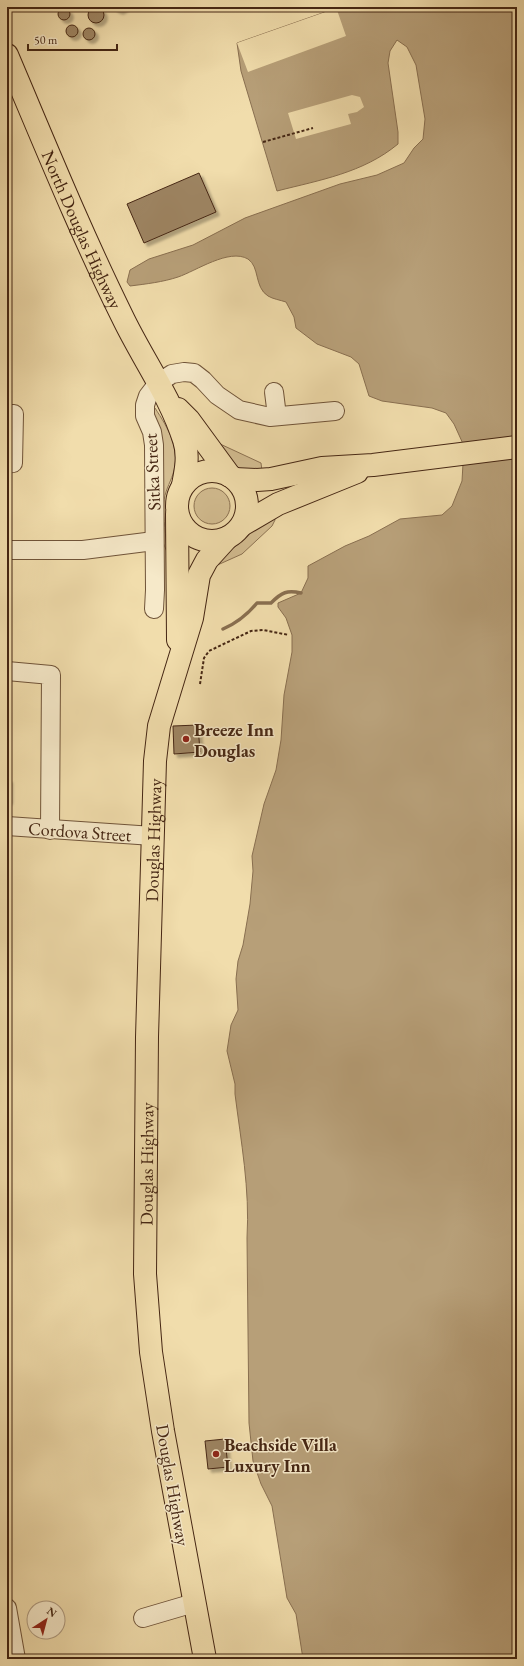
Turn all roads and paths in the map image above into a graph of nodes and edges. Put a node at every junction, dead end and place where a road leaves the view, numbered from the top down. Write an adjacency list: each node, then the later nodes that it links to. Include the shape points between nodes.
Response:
1 (7, 55): 4 (main road, North Douglas Highway, via 122,316)
2 (313, 128): 3 (path)
3 (263, 142)
4 (162, 390): 8 (street, via 172,374 198,366 204,380 218,396 239,410 270,417); 12 (main road, via 189,420); 13 (main road, via 185,441 188,462); 16 (street, Sitka Street, via 148,396 145,405 145,416 154,445)
5 (274, 392): 8 (street)
6 (335, 411): 8 (street)
7 (7, 414): 10 (street, via 14,414 13,463)
8 (277, 416)
9 (517, 447): 11 (main road)
10 (7, 464)
11 (374, 465): 12 (main road, via 322,468 271,479); 15 (main road, via 278,504)
12 (232, 478): 13 (main road, via 221,472 210,471 200,473); 15 (main road, via 241,487 246,501 246,516)
13 (184, 485): 14 (main road, via 179,494)
14 (177, 513): 15 (main road, via 187,531 196,538 217,541); 20 (main road)
15 (234, 531): 20 (main road, Douglas Highway, via 207,560 199,575 192,618)
16 (154, 541): 17 (street, via 82,550); 18 (street, Sitka Street)
17 (7, 550)
18 (154, 609)
19 (289, 635): 22 (path, via 263,630 251,631 209,651 204,658)
20 (178, 666): 25 (main road, Douglas Highway, via 159,726 155,761)
21 (7, 671): 24 (street, via 51,675)
22 (200, 684)
23 (7, 826): 24 (street, Cordova Street)
24 (50, 830): 25 (street, Cordova Street)
25 (153, 836): 26 (main road, Douglas Highway, via 147,1044 145,1274 152,1360)
26 (194, 1603): 28 (street); 30 (main road, Douglas Highway)
27 (7, 1608): 29 (street)
28 (143, 1618)
29 (16, 1659)
30 (205, 1659)

